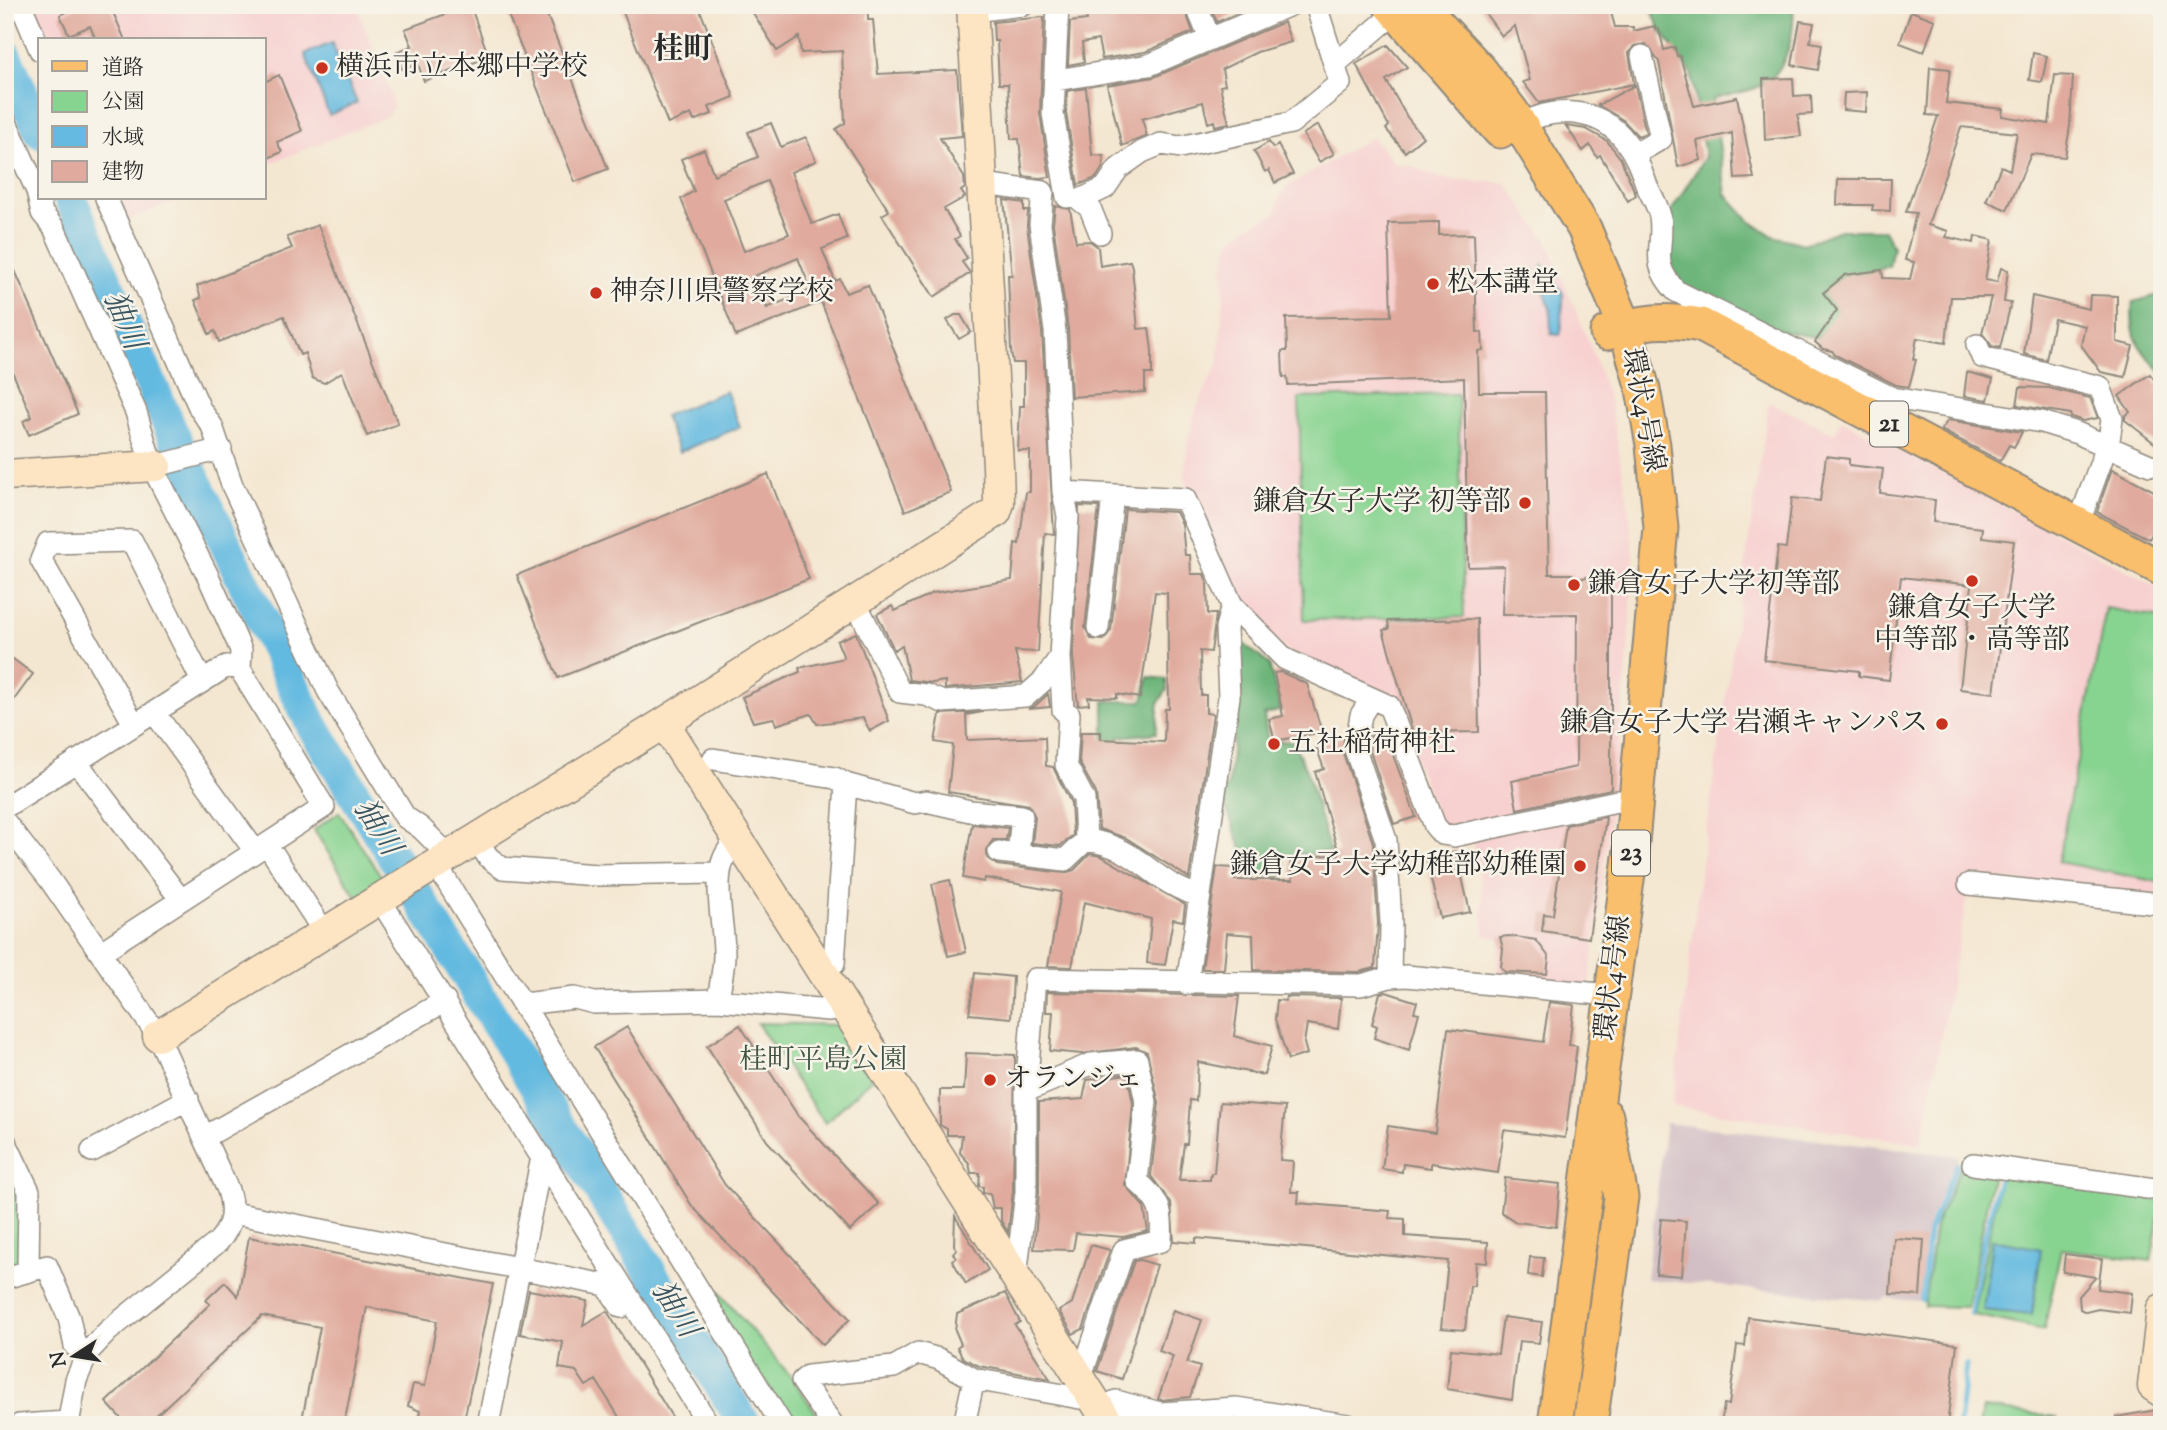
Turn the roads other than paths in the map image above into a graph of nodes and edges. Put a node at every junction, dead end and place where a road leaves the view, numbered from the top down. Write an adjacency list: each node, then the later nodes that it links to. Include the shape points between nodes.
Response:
1 (20, 5): 10 (street)
2 (1023, 5): 8 (street)
3 (1058, 5): 13 (street)
4 (1196, 5): 9 (street)
5 (1290, 5): 9 (street)
6 (1317, 5): 12 (street)
7 (1404, 7): 12 (street); 15 (main road, via 1480,70); 24 (main road, via 1498,127)
8 (972, 8): 17 (street)
9 (1210, 38): 13 (street, via 1149,65)
10 (38, 46)
11 (1642, 56): 16 (street, via 1661,139)
12 (1334, 65): 20 (street, via 1340,83 1291,123 1180,147 1161,144 1118,169 1105,188)
13 (1056, 80): 20 (street, via 1053,114)
14 (5, 120): 19 (street)
15 (1520, 125): 16 (street, via 1538,115 1561,111 1587,114 1609,125); 24 (main road, via 1584,228)
16 (1635, 154): 26 (street, via 1660,216 1658,266 1676,291 1892,398)
17 (983, 184): 18 (street); 36 (street, via 999,503 988,518)
18 (1043, 192): 20 (street); 32 (street, via 1040,223 1055,331)
19 (38, 195)
20 (1073, 199): 23 (street, via 1090,208)
21 (39, 200): 30 (street, via 136,412)
22 (107, 200): 28 (street, via 200,409 212,426)
23 (1100, 233)
24 (1616, 330): 26 (main road, 21, via 1663,319 1701,325); 49 (main road, 環状4号線 / 23, via 1643,389 1661,528)
25 (1977, 345): 27 (street, via 1982,357 2100,387 2112,419)
26 (1901, 414): 27 (street, via 2042,422); 34 (main road, 21)
27 (2106, 447): 29 (street); 34 (street)
28 (217, 452): 30 (street); 56 (street, via 328,691 405,817 421,828)
29 (2150, 465)
30 (154, 466): 31 (street); 40 (street, via 241,650)
31 (5, 475)
32 (1063, 492): 33 (street); 39 (street, via 1068,516)
33 (1113, 496): 37 (street, via 1185,499); 38 (street)
34 (2078, 524): 35 (main road, 21)
35 (2162, 569)
36 (855, 601): 39 (street, via 900,692 943,702 1026,696); 44 (street)
37 (1232, 605): 42 (street, via 1285,659); 59 (street, via 1226,628 1229,697)
38 (1098, 628)
39 (1060, 657): 54 (street, via 1063,710 1069,714 1066,765 1084,799)
40 (240, 669): 41 (street, via 227,666); 55 (street, via 324,807)
41 (202, 681): 43 (street); 45 (street, via 132,541 48,543 41,560)
42 (1371, 699): 49 (street, via 1389,706 1442,834 1454,836 1617,801); 66 (street, via 1361,715 1355,749 1386,840)
43 (154, 712): 45 (street); 55 (street)
44 (664, 723): 52 (street); 53 (street)
45 (134, 724): 47 (street)
46 (713, 759): 48 (street, via 835,778)
47 (76, 761): 50 (street); 61 (street)
48 (846, 784): 54 (street, via 915,803 1022,816 1009,853 1065,860); 65 (street, via 834,964)
49 (1636, 802): 68 (main road, 環状4号線 / 23)
50 (5, 807)
51 (5, 822): 64 (street)
52 (476, 838): 56 (street); 57 (street, via 502,868 597,875)
53 (738, 840): 57 (street, via 726,848); 65 (street)
54 (1086, 840): 59 (street, via 1132,853 1161,880)
55 (261, 848): 61 (street); 63 (street)
56 (438, 862): 60 (street); 71 (street)
57 (719, 873): 69 (street, via 724,957)
58 (1969, 884): 62 (street)
59 (1200, 896): 67 (street)
60 (381, 897): 63 (street); 70 (street)
61 (181, 900): 64 (street)
62 (2162, 904)
63 (324, 932): 73 (street)
64 (101, 952): 73 (street)
65 (824, 973): 72 (street)
66 (1390, 977): 67 (street, via 1361,985); 68 (street, via 1450,978)
67 (1187, 984): 75 (street, via 1035,979)
68 (1611, 995): 74 (main road, 環状4号線 / 23)
69 (718, 1000): 71 (street, via 594,1003 575,998); 72 (street)
70 (445, 1001): 77 (street); 80 (street)
71 (523, 1004): 98 (street)
72 (845, 1008): 86 (street)
73 (158, 1036): 76 (street)
74 (1600, 1086): 102 (main road, 環状4号線 / 23); 103 (main road, 環状4号線 / 23, via 1621,1197)
75 (1026, 1091): 86 (street, via 1026,1192); 92 (street, via 1091,1064 1137,1060 1146,1101 1137,1181 1156,1198 1161,1241 1124,1250)
76 (188, 1099): 77 (street); 79 (street)
77 (205, 1137): 83 (street)
78 (5, 1141): 85 (street, via 29,1191)
79 (92, 1151)
80 (542, 1157): 84 (street); 97 (street)
81 (1973, 1164): 82 (street)
82 (2162, 1190)
83 (233, 1213): 84 (street); 89 (street, via 218,1242)
84 (519, 1268): 95 (street); 96 (street, via 606,1285)
85 (28, 1271): 87 (street); 89 (street, via 47,1266 69,1318 75,1346)
86 (1016, 1277): 92 (street)
87 (5, 1278)
88 (2162, 1309): 91 (street, via 2153,1386)
89 (88, 1352): 93 (street, via 76,1380)
90 (974, 1379): 92 (street); 99 (street, via 918,1353 894,1367 808,1376 802,1381); 100 (street)
91 (2162, 1392)
92 (1095, 1402): 101 (street, via 1116,1401 1160,1413 1236,1408)
93 (68, 1423): 94 (street)
94 (19, 1425)
95 (488, 1425)
96 (693, 1425)
97 (709, 1425)
98 (782, 1425)
99 (833, 1425)
100 (964, 1425)
101 (1348, 1425)
102 (1555, 1425)
103 (1590, 1425)

